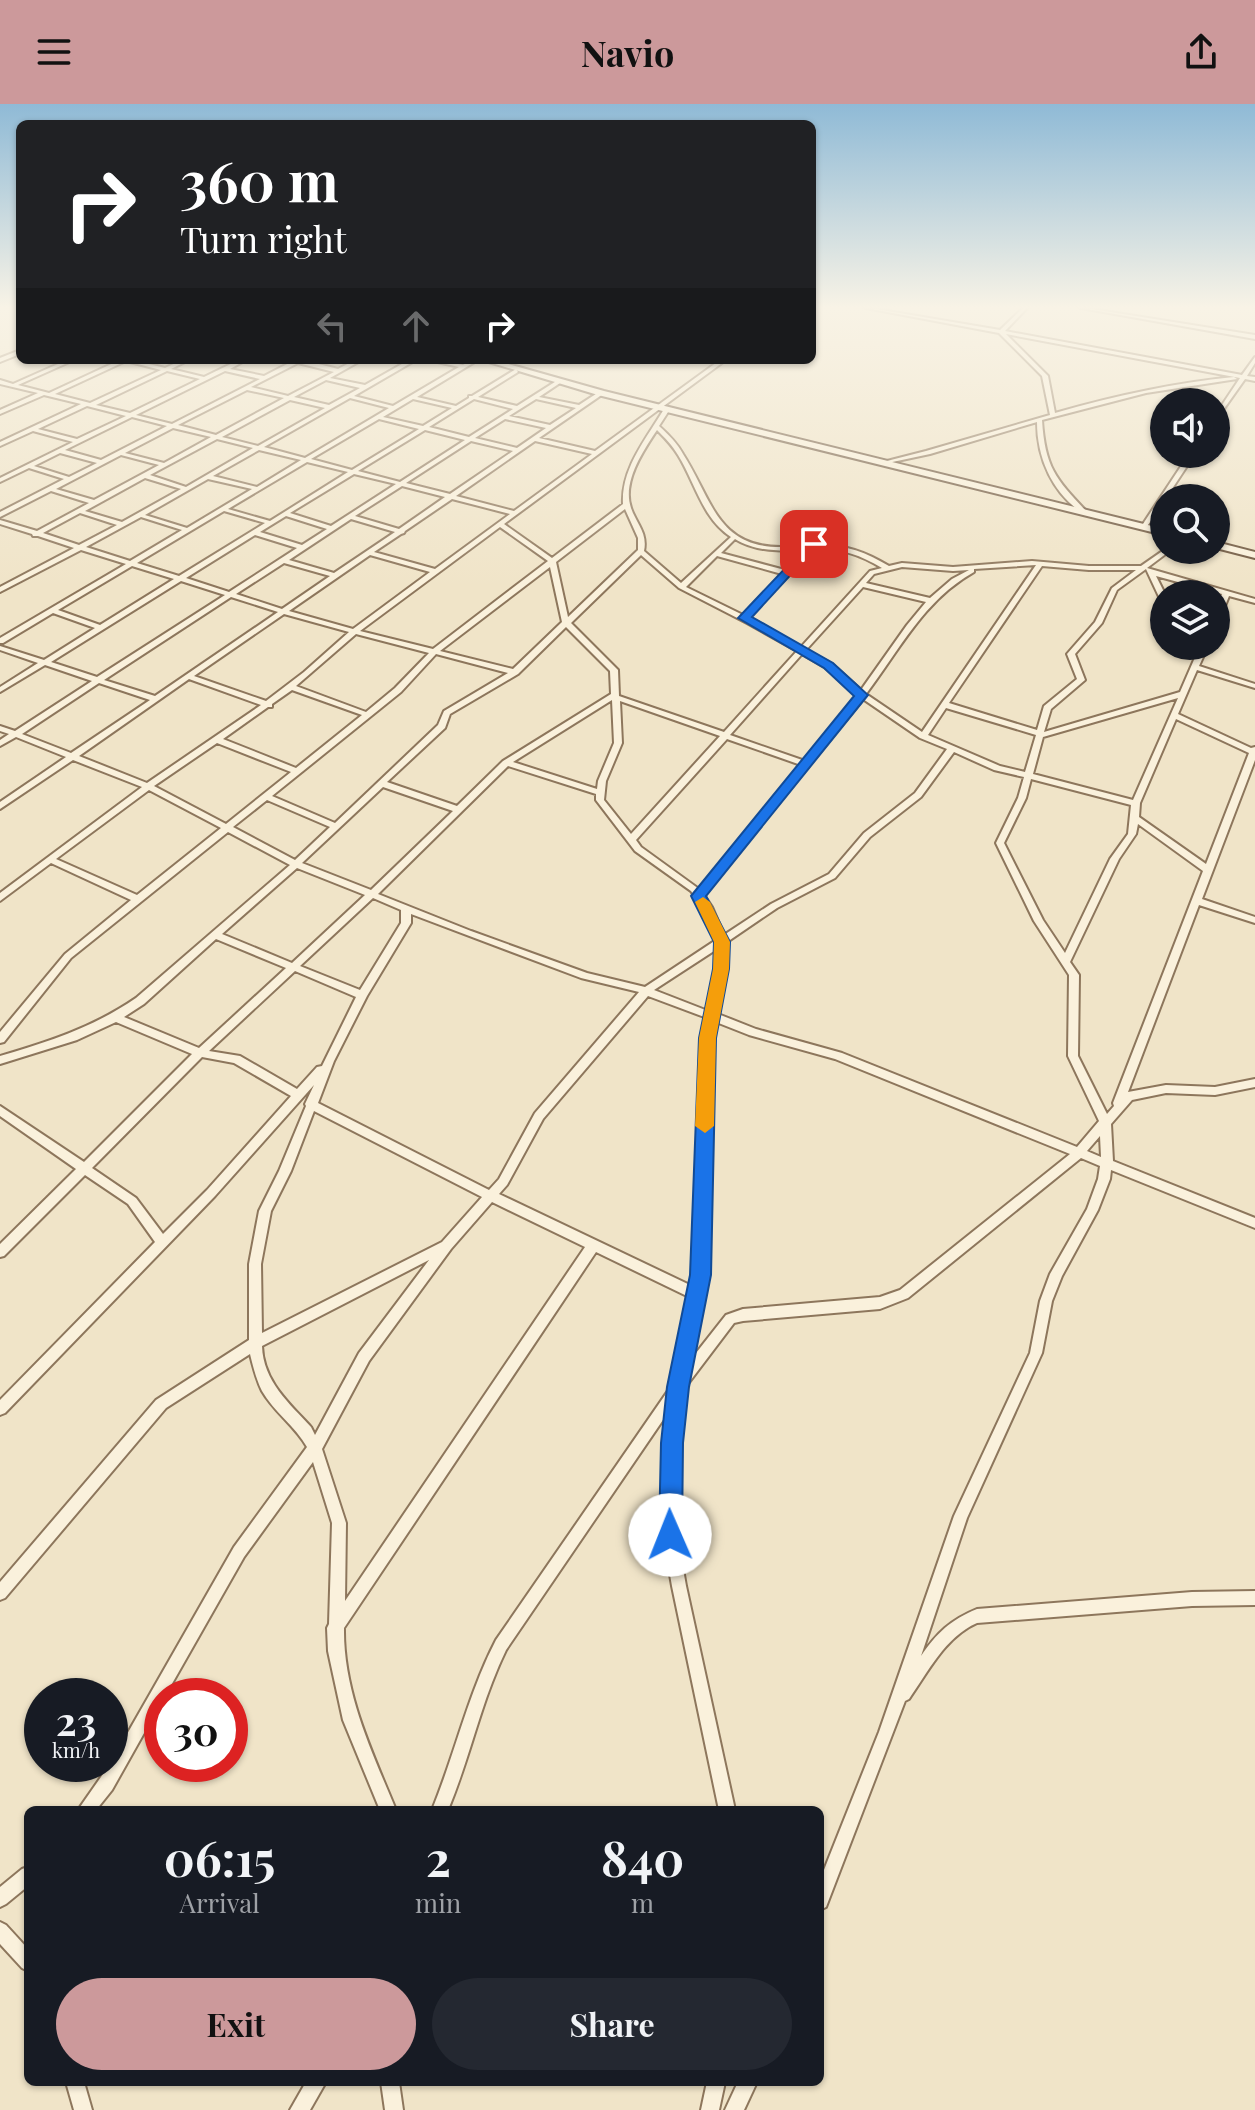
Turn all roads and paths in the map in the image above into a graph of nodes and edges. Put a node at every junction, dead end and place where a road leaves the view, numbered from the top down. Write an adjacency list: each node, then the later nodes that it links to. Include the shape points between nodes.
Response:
1 (28, 401): 29 (street)
2 (75, 401): 21 (street)
3 (96, 401): 21 (street)
4 (161, 401): 30 (street)
5 (222, 401): 35 (street)
6 (283, 401): 40 (street)
7 (300, 401): 22 (street)
8 (341, 401): 22 (street)
9 (367, 401): 26 (street)
10 (406, 401): 26 (street)
11 (428, 401): 23 (street)
12 (465, 401): 23 (street)
13 (486, 401): 27 (street)
14 (528, 401): 27 (street)
15 (550, 401): 24 (street)
16 (589, 401): 24 (street)
17 (631, 401): 25 (street)
18 (665, 401): 25 (street)
19 (1050, 401): 33 (street)
20 (1117, 401): 33 (street)
21 (88, 404): 30 (street); 39 (street)
22 (329, 407): 45 (street)
23 (455, 407): 38 (street)
24 (579, 407): 36 (street)
25 (656, 407): 28 (street); 49 (street)
26 (394, 408): 31 (street)
27 (517, 408): 32 (street)
28 (667, 409): 37 (street); 52 (street)
29 (0, 412)
30 (132, 415): 35 (street); 43 (street)
31 (378, 417): 38 (street); 50 (street)
32 (504, 417): 36 (street); 41 (street)
33 (1053, 417): 34 (street)
34 (1040, 421): 52 (street); 70 (street, via 1046,468)
35 (175, 425): 40 (street); 48 (street)
36 (549, 427): 42 (street)
37 (657, 427): 67 (street, via 631,473); 87 (street, via 686,461 703,503)
38 (421, 428): 41 (street); 56 (street)
39 (32, 429): 43 (street); 44 (street)
40 (218, 436): 45 (street); 53 (street)
41 (469, 439): 46 (street); 61 (street)
42 (533, 439): 46 (street); 49 (street)
43 (80, 442): 47 (street)
44 (0, 444)
45 (260, 447): 50 (street); 59 (street)
46 (516, 450): 65 (street)
47 (61, 451): 51 (street); 54 (street)
48 (120, 453): 51 (street); 53 (street)
49 (596, 453): 71 (street)
50 (304, 459): 56 (street); 62 (street)
51 (101, 462): 60 (street)
52 (885, 463): 70 (street)
53 (165, 465): 57 (street)
54 (28, 466): 58 (street); 60 (street)
55 (1183, 468): 80 (street)
56 (353, 471): 61 (street); 72 (street)
57 (146, 476): 64 (street); 66 (street)
58 (2, 477)
59 (208, 477): 62 (street); 64 (street)
60 (69, 479): 63 (street)
61 (401, 483): 65 (street); 75 (street)
62 (255, 488): 68 (street)
63 (50, 489): 66 (street); 73 (street)
64 (187, 489): 74 (street)
65 (453, 497): 71 (street); 84 (street)
66 (96, 503): 69 (street)
67 (627, 504): 92 (street, via 643,539); 97 (street)
68 (223, 509): 77 (street); 83 (street)
69 (80, 511): 78 (street); 86 (street)
70 (1084, 512): 80 (street)
71 (516, 513): 79 (street)
72 (285, 514): 77 (street); 82 (street)
73 (0, 515)
74 (140, 515): 78 (street); 83 (street)
75 (351, 517): 82 (street); 84 (street)
76 (0, 522): 86 (street)
77 (271, 523): 85 (street)
78 (124, 525): 90 (street)
79 (501, 525): 97 (street); 104 (street)
80 (1144, 527): 81 (street)
81 (1150, 528)
82 (333, 529): 89 (street)
83 (188, 530): 100 (street)
84 (402, 532): 93 (street)
85 (256, 533): 89 (street); 107 (street)
86 (35, 535): 90 (street)
87 (735, 536): 88 (street, via 766,547); 94 (street)
88 (814, 544): 102 (street, via 851,548); 105 (street)
89 (304, 548): 96 (street)
90 (77, 549): 100 (street); 112 (street)
91 (1230, 549): 95 (street)
92 (641, 551): 111 (street); 120 (street)
93 (371, 553): 104 (street); 106 (street)
94 (716, 554): 105 (street); 111 (street)
95 (1255, 555)
96 (286, 561): 106 (street); 114 (street)
97 (552, 561): 120 (street); 125 (street)
98 (1041, 563): 101 (street); 103 (street); 141 (street)
99 (1153, 564): 103 (street)
100 (130, 565): 107 (street); 117 (street)
101 (985, 566): 102 (street); 115 (street, via 955,580)
102 (886, 567): 110 (street)
103 (1147, 569): 108 (street); 109 (street); 146 (street, via 1114,589 1098,623 1071,654 1081,680 1051,703)
104 (437, 572): 122 (street)
105 (787, 573): 119 (street)
106 (337, 576): 118 (street)
107 (179, 580): 114 (street); 121 (street)
108 (1153, 580)
109 (1182, 580)
110 (861, 584): 115 (street); 126 (street)
111 (681, 587): 119 (street)
112 (0, 590)
113 (1230, 595): 116 (street)
114 (233, 596): 118 (street); 132 (street)
115 (932, 601): 137 (street)
116 (1255, 601)
117 (53, 610): 121 (street); 123 (street)
118 (285, 612): 122 (street); 131 (street)
119 (744, 618): 126 (street)
120 (565, 621): 130 (street); 138 (street, via 610,663)
121 (102, 628): 128 (street)
122 (355, 631): 125 (street); 134 (street)
123 (0, 641)
124 (0, 648): 128 (street)
125 (434, 652): 130 (street); 142 (street)
126 (804, 652): 137 (street); 147 (street)
127 (1197, 660): 129 (street)
128 (45, 664): 132 (street); 135 (street)
129 (1194, 667): 133 (street); 136 (street)
130 (515, 672): 158 (street, via 447,713 442,726)
131 (187, 676): 139 (street); 140 (street)
132 (97, 682): 139 (street); 145 (street)
133 (1255, 686)
134 (292, 687): 140 (street); 142 (street)
135 (0, 690)
136 (1182, 694): 143 (street); 146 (street)
137 (862, 695): 148 (street); 155 (street)
138 (613, 696): 147 (street); 154 (street); 160 (street, via 618,743)
139 (156, 699): 153 (street)
140 (269, 705): 149 (street)
141 (946, 705): 146 (street); 148 (street)
142 (368, 715): 156 (street)
143 (1173, 715): 152 (street); 162 (street)
144 (0, 728): 145 (street)
145 (15, 734): 150 (street); 153 (street)
146 (1037, 734): 157 (street)
147 (726, 735): 155 (street); 168 (street)
148 (923, 736): 151 (street)
149 (217, 740): 156 (street); 159 (street)
150 (0, 744)
151 (951, 750): 157 (street); 180 (street, via 918,795 871,831 832,876 774,906)
152 (1255, 752): 171 (street)
153 (73, 756): 159 (street); 163 (street)
154 (506, 763): 160 (street); 164 (street)
155 (806, 764): 174 (street)
156 (297, 771): 161 (street)
157 (1028, 774): 162 (street); 181 (street, via 1000,848)
158 (381, 783): 164 (street); 166 (street)
159 (148, 786): 167 (street); 169 (street)
160 (599, 792): 168 (street, via 605,809)
161 (265, 796): 166 (street); 167 (street)
162 (1136, 803): 165 (street)
163 (0, 806)
164 (459, 810): 172 (street)
165 (1136, 819): 171 (street); 181 (street)
166 (335, 826): 170 (street)
167 (223, 828): 170 (street); 175 (street)
168 (632, 839): 174 (street)
169 (51, 860): 173 (street); 175 (street)
170 (296, 864): 172 (street); 179 (street)
171 (1209, 871): 176 (street)
172 (372, 894): 177 (street); 182 (street)
173 (2, 895)
174 (698, 896): 180 (street)
175 (137, 899): 187 (street, via 68,956)
176 (1198, 901): 178 (street); 194 (street)
177 (406, 907): 183 (street, via 585,976); 184 (street, via 401,935)
178 (1255, 920)
179 (215, 935): 182 (street); 186 (street)
180 (722, 942): 183 (street); 185 (street)
181 (1066, 961): 196 (street, via 1076,982 1076,1066)
182 (292, 967): 184 (street); 188 (street)
183 (646, 991): 185 (street); 200 (street, via 539,1116)
184 (362, 995): 190 (street)
185 (711, 1017): 197 (street, via 838,1056); 206 (street)
186 (117, 1018): 188 (street); 189 (street)
187 (0, 1039)
188 (200, 1053): 192 (street, via 236,1059); 199 (street)
189 (0, 1060)
190 (329, 1061): 192 (street); 193 (street)
191 (1255, 1083): 194 (street, via 1215,1091 1143,1091)
192 (298, 1095): 202 (street)
193 (310, 1104): 200 (street); 207 (street, via 258,1231)
194 (1116, 1106): 196 (street)
195 (0, 1110): 199 (street)
196 (1105, 1121): 197 (street); 198 (street)
197 (1077, 1155): 198 (street); 208 (street, via 904,1294 880,1303 730,1319)
198 (1106, 1166): 201 (street); 214 (street, via 1092,1210 1051,1287 1022,1388 961,1516)
199 (86, 1167): 202 (street, via 132,1201); 205 (street)
200 (491, 1196): 203 (street); 204 (street)
201 (1255, 1223)
202 (162, 1242): 209 (street)
203 (594, 1244): 206 (street); 213 (street)
204 (447, 1245): 207 (street); 210 (street, via 364,1357)
205 (0, 1252)
206 (698, 1295): 208 (street)
207 (255, 1343): 210 (street, via 268,1389); 211 (street, via 161,1404)
208 (678, 1387): 217 (street, via 501,1645 485,1674); 218 (street, via 670,1535)
209 (0, 1409)
210 (315, 1448): 213 (street, via 339,1523); 215 (street, via 239,1552)
211 (0, 1593)
212 (1255, 1598): 214 (street, via 1060,1608 966,1619 945,1637)
213 (334, 1630): 216 (street, via 351,1720)
214 (897, 1704): 220 (street)
215 (89, 1806)
216 (386, 1806)
217 (442, 1806)
218 (726, 1806)
219 (24, 1878): 221 (street)
220 (824, 1891)
221 (0, 1898)
222 (0, 1931): 223 (street)
223 (24, 1958)
224 (76, 2086): 229 (street)
225 (314, 2086): 230 (street)
226 (391, 2086): 231 (street)
227 (715, 2086): 232 (street)
228 (746, 2086): 233 (street)
229 (83, 2110)
230 (299, 2110)
231 (394, 2110)
232 (710, 2110)
233 (734, 2110)

